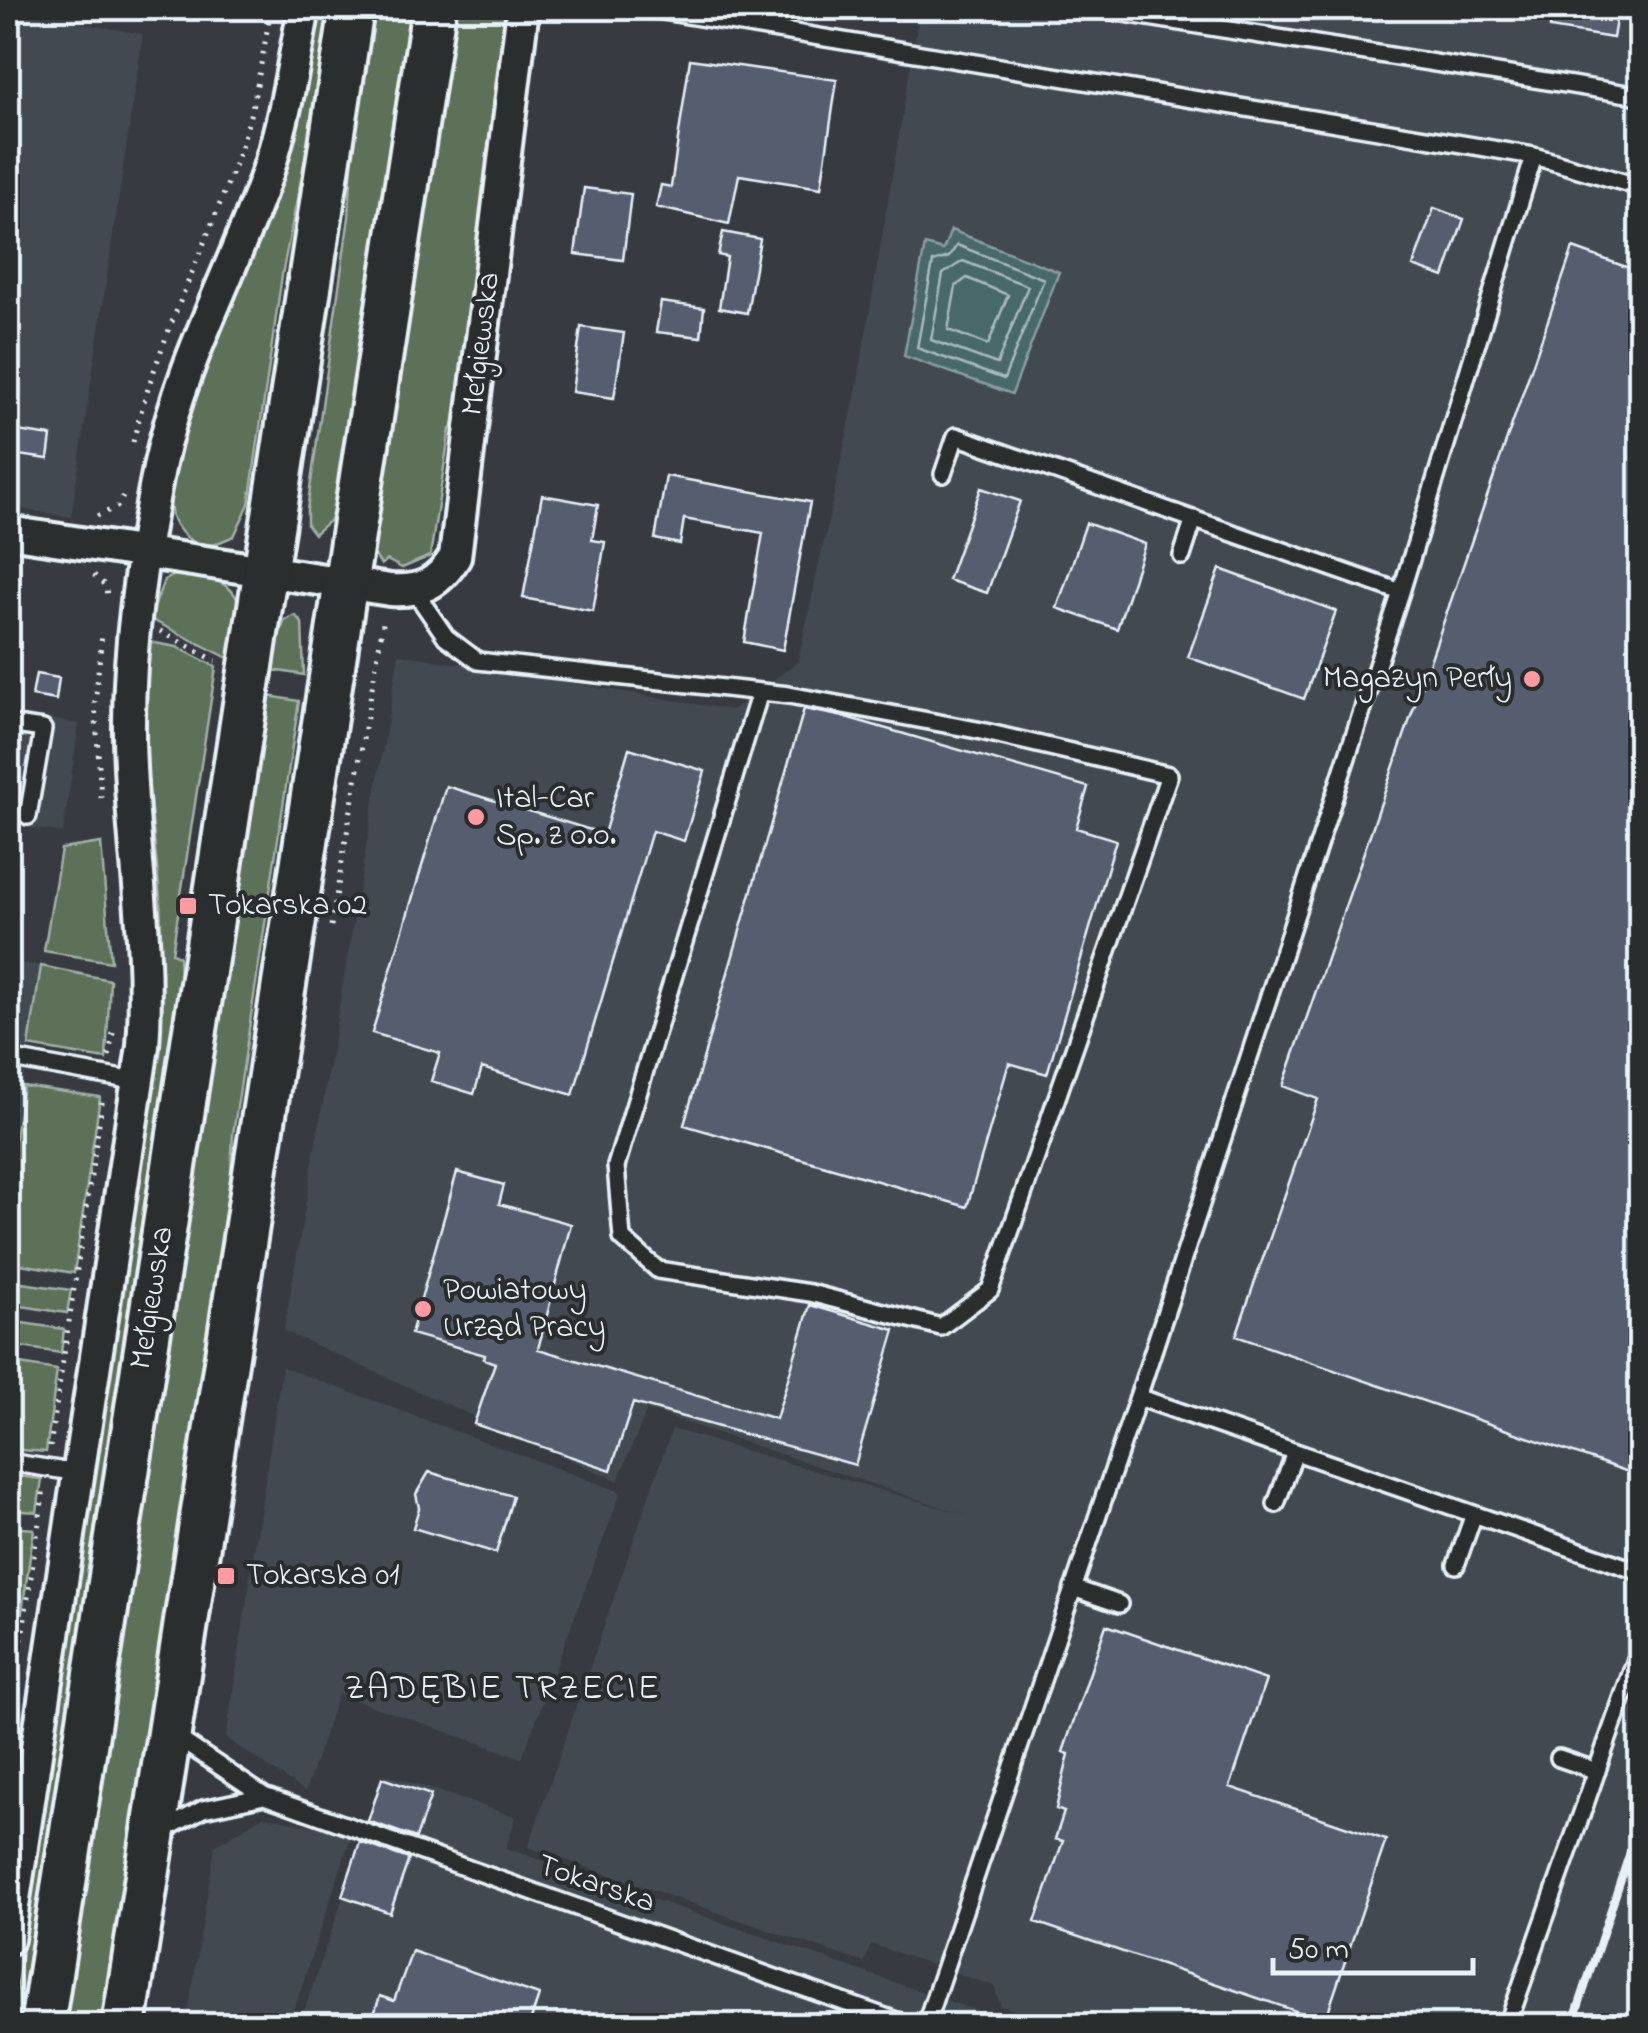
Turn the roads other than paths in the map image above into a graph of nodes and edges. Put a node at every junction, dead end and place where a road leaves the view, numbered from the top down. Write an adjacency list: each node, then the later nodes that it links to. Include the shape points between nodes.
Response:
1 (304, 8): 13 (street, Mełgiewska, via 268,171 174,405)
2 (352, 8): 15 (main road, Mełgiewska)
3 (434, 8): 16 (main road)
4 (523, 8): 17 (street, Mełgiewska, via 455,556 435,582)
5 (644, 8): 8 (lane)
6 (1092, 8): 7 (lane)
7 (1640, 96)
8 (1534, 156): 9 (lane); 18 (lane)
9 (1640, 187)
10 (943, 474): 11 (lane, via 956,436)
11 (1194, 519): 14 (lane); 18 (lane)
12 (8, 532): 13 (street)
13 (146, 552): 15 (street); 23 (street, Mełgiewska, via 130,700 146,946)
14 (1182, 556)
15 (266, 570): 16 (street); 42 (main road, Mełgiewska)
16 (346, 582): 17 (street); 35 (main road)
17 (415, 592): 19 (lane, via 446,637 478,661)
18 (1401, 592): 24 (lane)
19 (760, 692): 19 (lane, via 977,730 1169,775 990,1290 941,1327 810,1293 658,1270 622,1238 616,1166)
20 (8, 724): 21 (lane, via 43,729)
21 (28, 816)
22 (8, 1058): 23 (lane)
23 (139, 1082): 27 (street, Mełgiewska)
24 (1138, 1397): 25 (lane); 32 (lane)
25 (1295, 1452): 28 (lane); 29 (lane)
26 (8, 1462): 27 (lane)
27 (79, 1473): 40 (street, Mełgiewska)
28 (1276, 1504)
29 (1474, 1514): 30 (lane); 31 (lane)
30 (1456, 1565)
31 (1640, 1572)
32 (1073, 1588): 33 (lane); 45 (lane)
33 (1119, 1604)
34 (1640, 1648): 37 (lane)
35 (168, 1732): 38 (lane, Tokarska); 39 (main road)
36 (1559, 1758): 37 (lane)
37 (1597, 1772): 46 (lane)
38 (264, 1796): 39 (lane, via 202,1810); 44 (lane, Tokarska)
39 (153, 1836): 43 (main road)
40 (14, 1850): 41 (street, Mełgiewska)
41 (8, 1939)
42 (42, 2026)
43 (124, 2026)
44 (910, 2026)
45 (925, 2026)
46 (1507, 2026)

